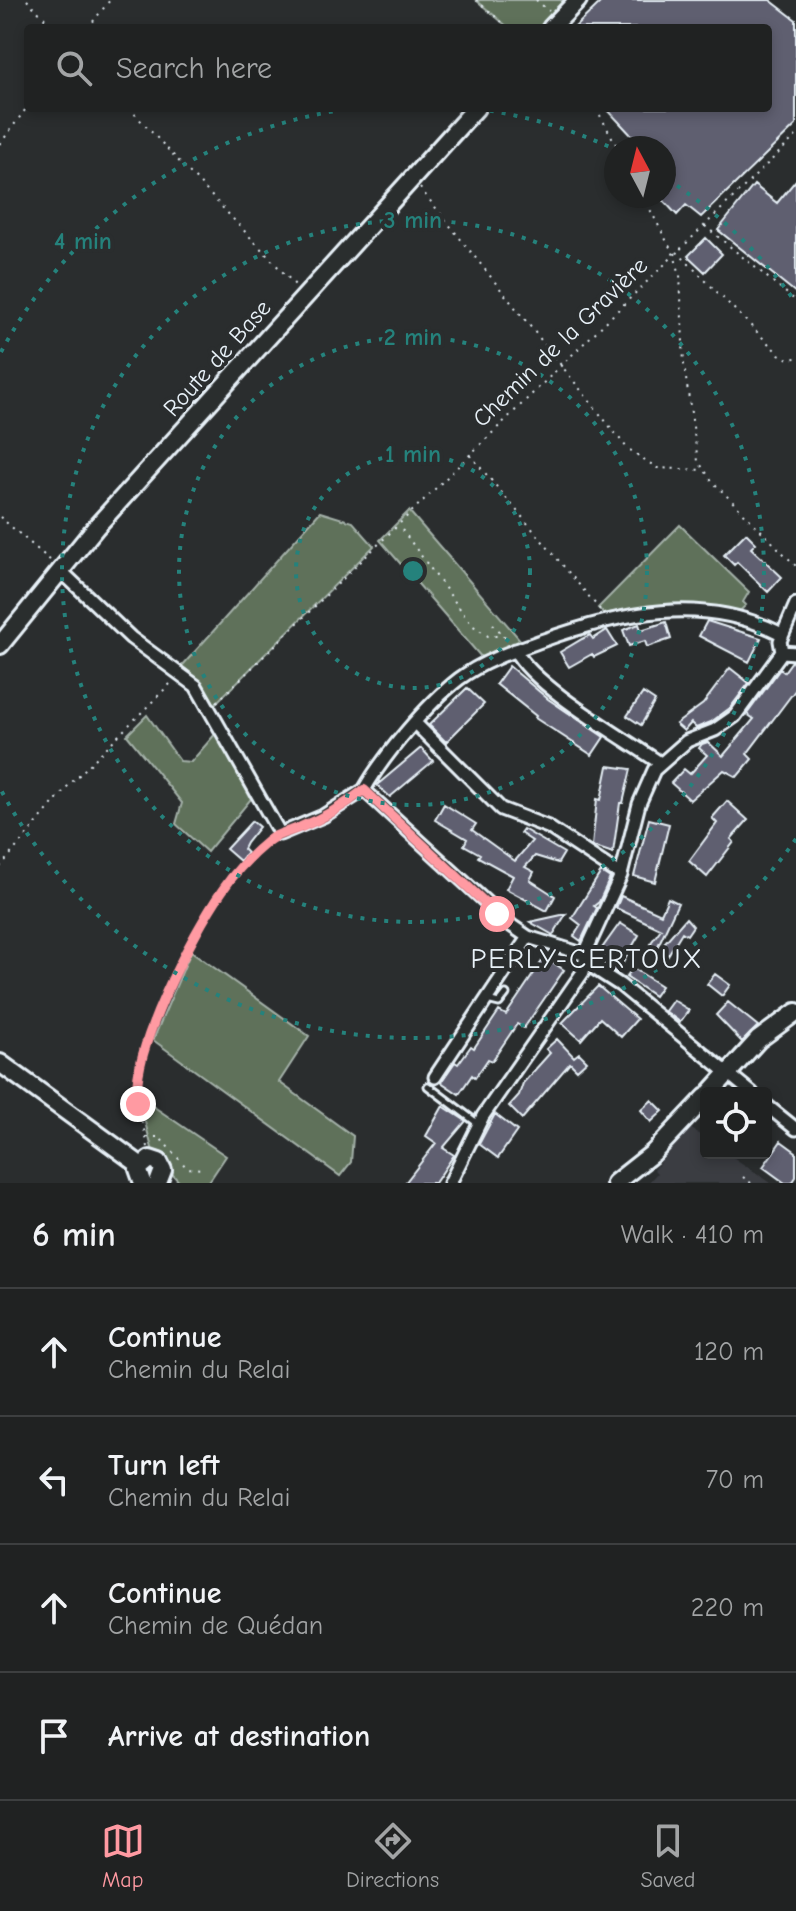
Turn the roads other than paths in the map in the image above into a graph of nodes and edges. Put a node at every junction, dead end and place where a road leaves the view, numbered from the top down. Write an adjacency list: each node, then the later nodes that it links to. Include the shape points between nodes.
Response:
1 (578, 0): 2 (main road)
2 (555, 24)
3 (472, 112): 4 (main road, Route de Base)
4 (60, 570): 7 (main road, Route de Base); 13 (street, via 131,638 196,686 280,834 311,823)
5 (796, 604): 6 (street)
6 (782, 634): 8 (street, via 759,622 708,610 640,613); 9 (street)
7 (0, 645)
8 (515, 650): 11 (street, via 460,678); 12 (street, via 556,690)
9 (782, 652): 10 (street); 12 (street, via 735,716 687,741)
10 (796, 653)
11 (416, 724): 13 (street); 14 (street, via 501,809 548,827)
12 (660, 763): 14 (street, via 644,790)
13 (364, 790): 15 (street, via 467,888)
14 (621, 875): 16 (street)
15 (528, 937): 16 (street); 18 (street)
16 (586, 959): 21 (street); 27 (street)
17 (506, 994): 18 (lane, via 499,1003)
18 (486, 999): 22 (street)
19 (796, 1012): 21 (main road, via 758,1040)
20 (0, 1063): 29 (main road)
21 (727, 1073): 23 (main road); 24 (street)
22 (432, 1082): 27 (lane)
23 (715, 1087)
24 (744, 1087)
25 (700, 1103): 33 (main road, via 653,1153)
26 (772, 1110): 28 (street)
27 (478, 1123): 32 (street)
28 (796, 1129)
29 (140, 1165): 30 (main road, via 150,1159 159,1162); 31 (main road)
30 (162, 1182)
31 (143, 1183)
32 (450, 1183)
33 (615, 1183)

